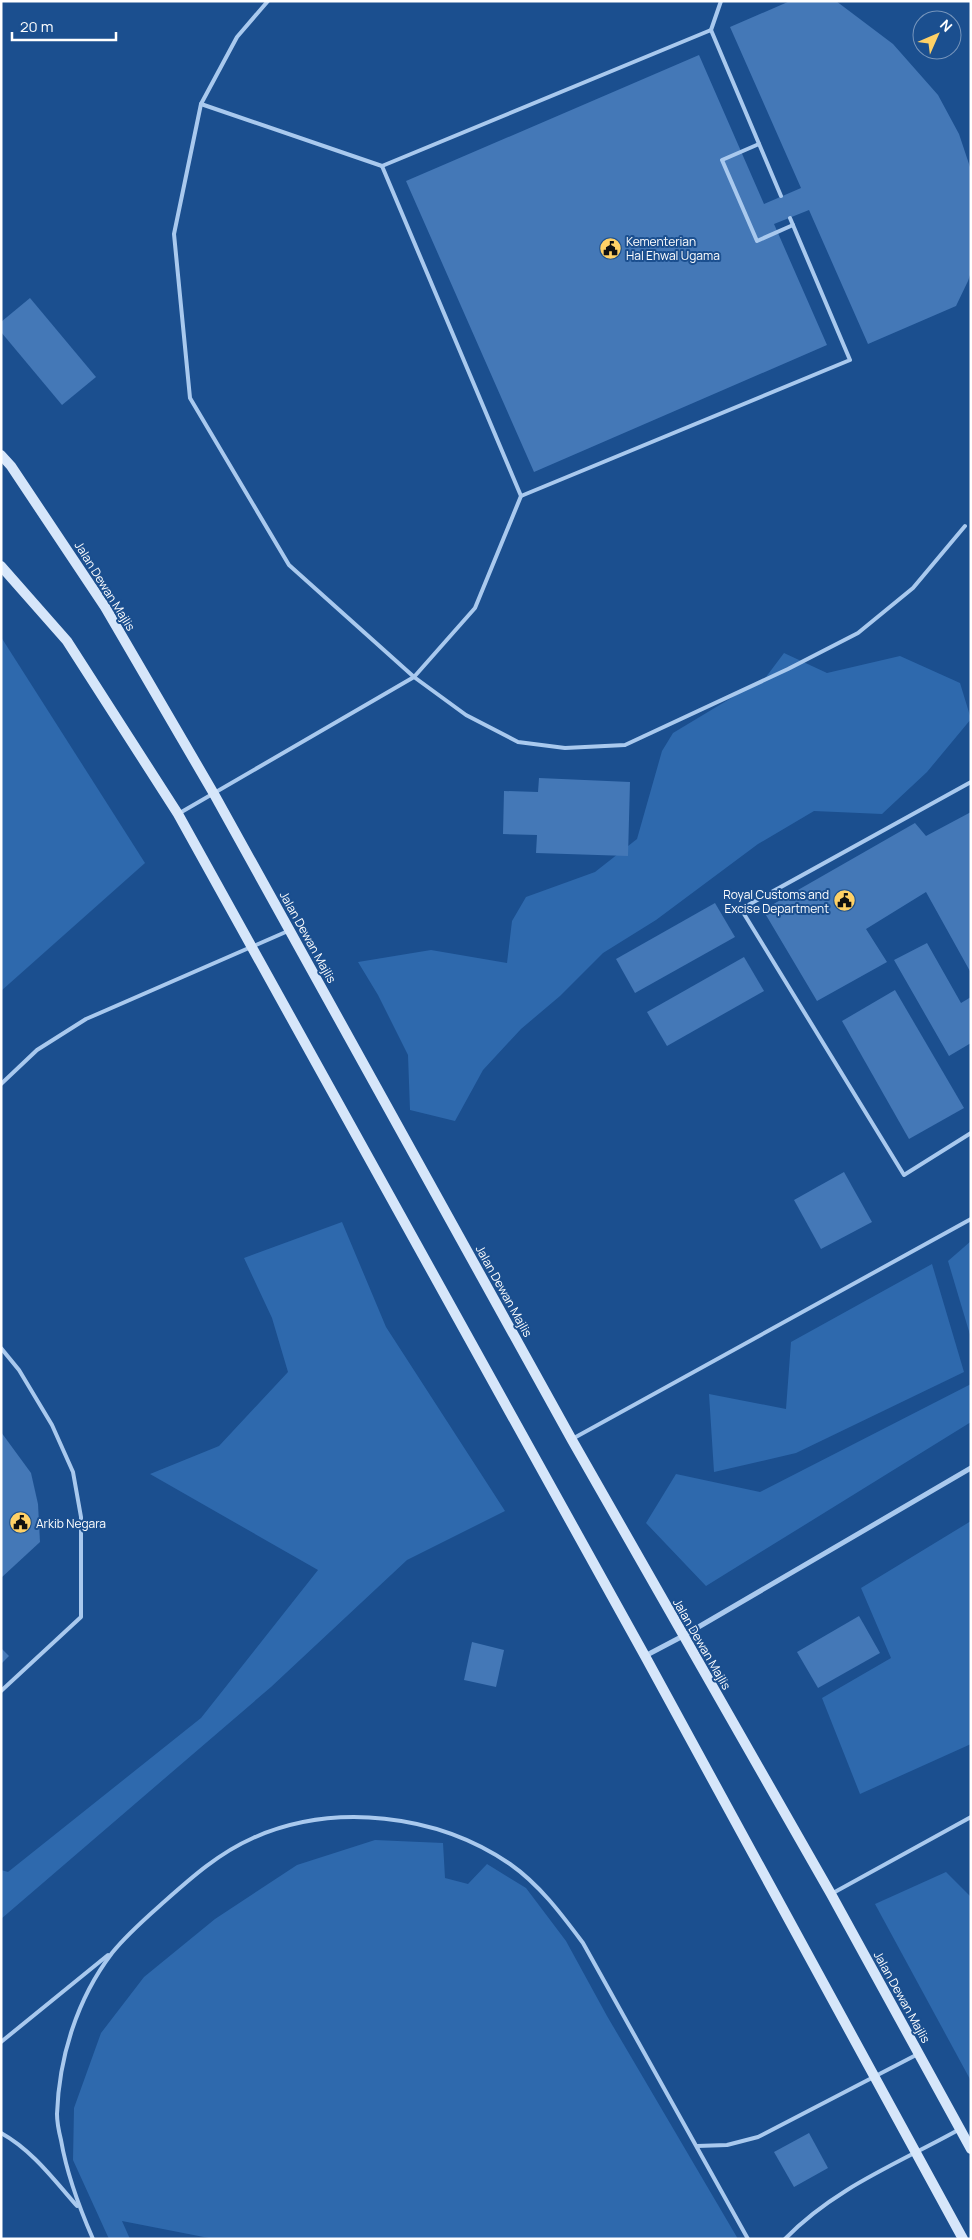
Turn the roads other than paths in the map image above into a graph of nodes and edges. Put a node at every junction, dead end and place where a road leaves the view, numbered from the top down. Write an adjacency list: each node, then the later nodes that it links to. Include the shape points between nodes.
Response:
1 (268, 1): 4 (lane, via 237,37)
2 (721, 1): 3 (lane)
3 (711, 30): 5 (lane); 6 (lane)
4 (201, 104): 6 (lane); 14 (lane, via 174,234 190,398 289,565)
5 (760, 144): 7 (lane); 9 (lane, via 722,160 757,241)
6 (382, 166): 11 (lane)
7 (781, 196)
8 (790, 218): 9 (lane)
9 (793, 225): 11 (lane, via 850,360)
10 (1, 455): 16 (street, Jalan Dewan Majlis, via 12,466 105,607)
11 (520, 496): 14 (lane, via 475,608)
12 (965, 526): 14 (lane, via 913,588 858,633 625,745 565,748 518,742 466,715)
13 (1, 566): 17 (street, via 67,641)
14 (414, 677): 16 (lane)
15 (971, 782): 21 (lane, via 741,909 904,1175)
16 (214, 794): 17 (lane); 18 (street, Jalan Dewan Majlis)
17 (178, 814): 19 (street)
18 (290, 930): 19 (lane); 24 (street, Jalan Dewan Majlis)
19 (252, 946): 20 (lane, via 86,1019 37,1050); 27 (street)
20 (1, 1084)
21 (971, 1133)
22 (971, 1219): 24 (lane)
23 (1, 1348): 28 (lane, via 19,1370 52,1424 73,1472 81,1517 80,1617)
24 (572, 1440): 26 (street, Jalan Dewan Majlis)
25 (971, 1468): 26 (street)
26 (682, 1636): 27 (street); 30 (street, Jalan Dewan Majlis)
27 (645, 1656): 34 (street)
28 (1, 1691)
29 (971, 1818): 30 (lane)
30 (831, 1894): 33 (street, Jalan Dewan Majlis)
31 (113, 1951): 32 (lane); 37 (lane, via 205,1866 252,1838 299,1822 339,1817 384,1819 428,1827 468,1841 510,1864 551,1900 584,1943); 40 (lane, via 93,1981 76,2016 62,2066 57,2116 65,2161)
32 (1, 2042)
33 (918, 2054): 34 (lane); 35 (street, Jalan Dewan Majlis)
34 (874, 2076): 37 (lane, via 758,2137 727,2145); 39 (street)
35 (960, 2130): 38 (street, Jalan Dewan Majlis); 39 (lane)
36 (1, 2133): 40 (lane, via 36,2160)
37 (697, 2146): 42 (lane)
38 (971, 2149)
39 (917, 2153): 43 (lane, via 838,2194 805,2218); 44 (street)
40 (79, 2208): 41 (lane)
41 (93, 2239)
42 (748, 2239)
43 (784, 2239)
44 (963, 2239)

